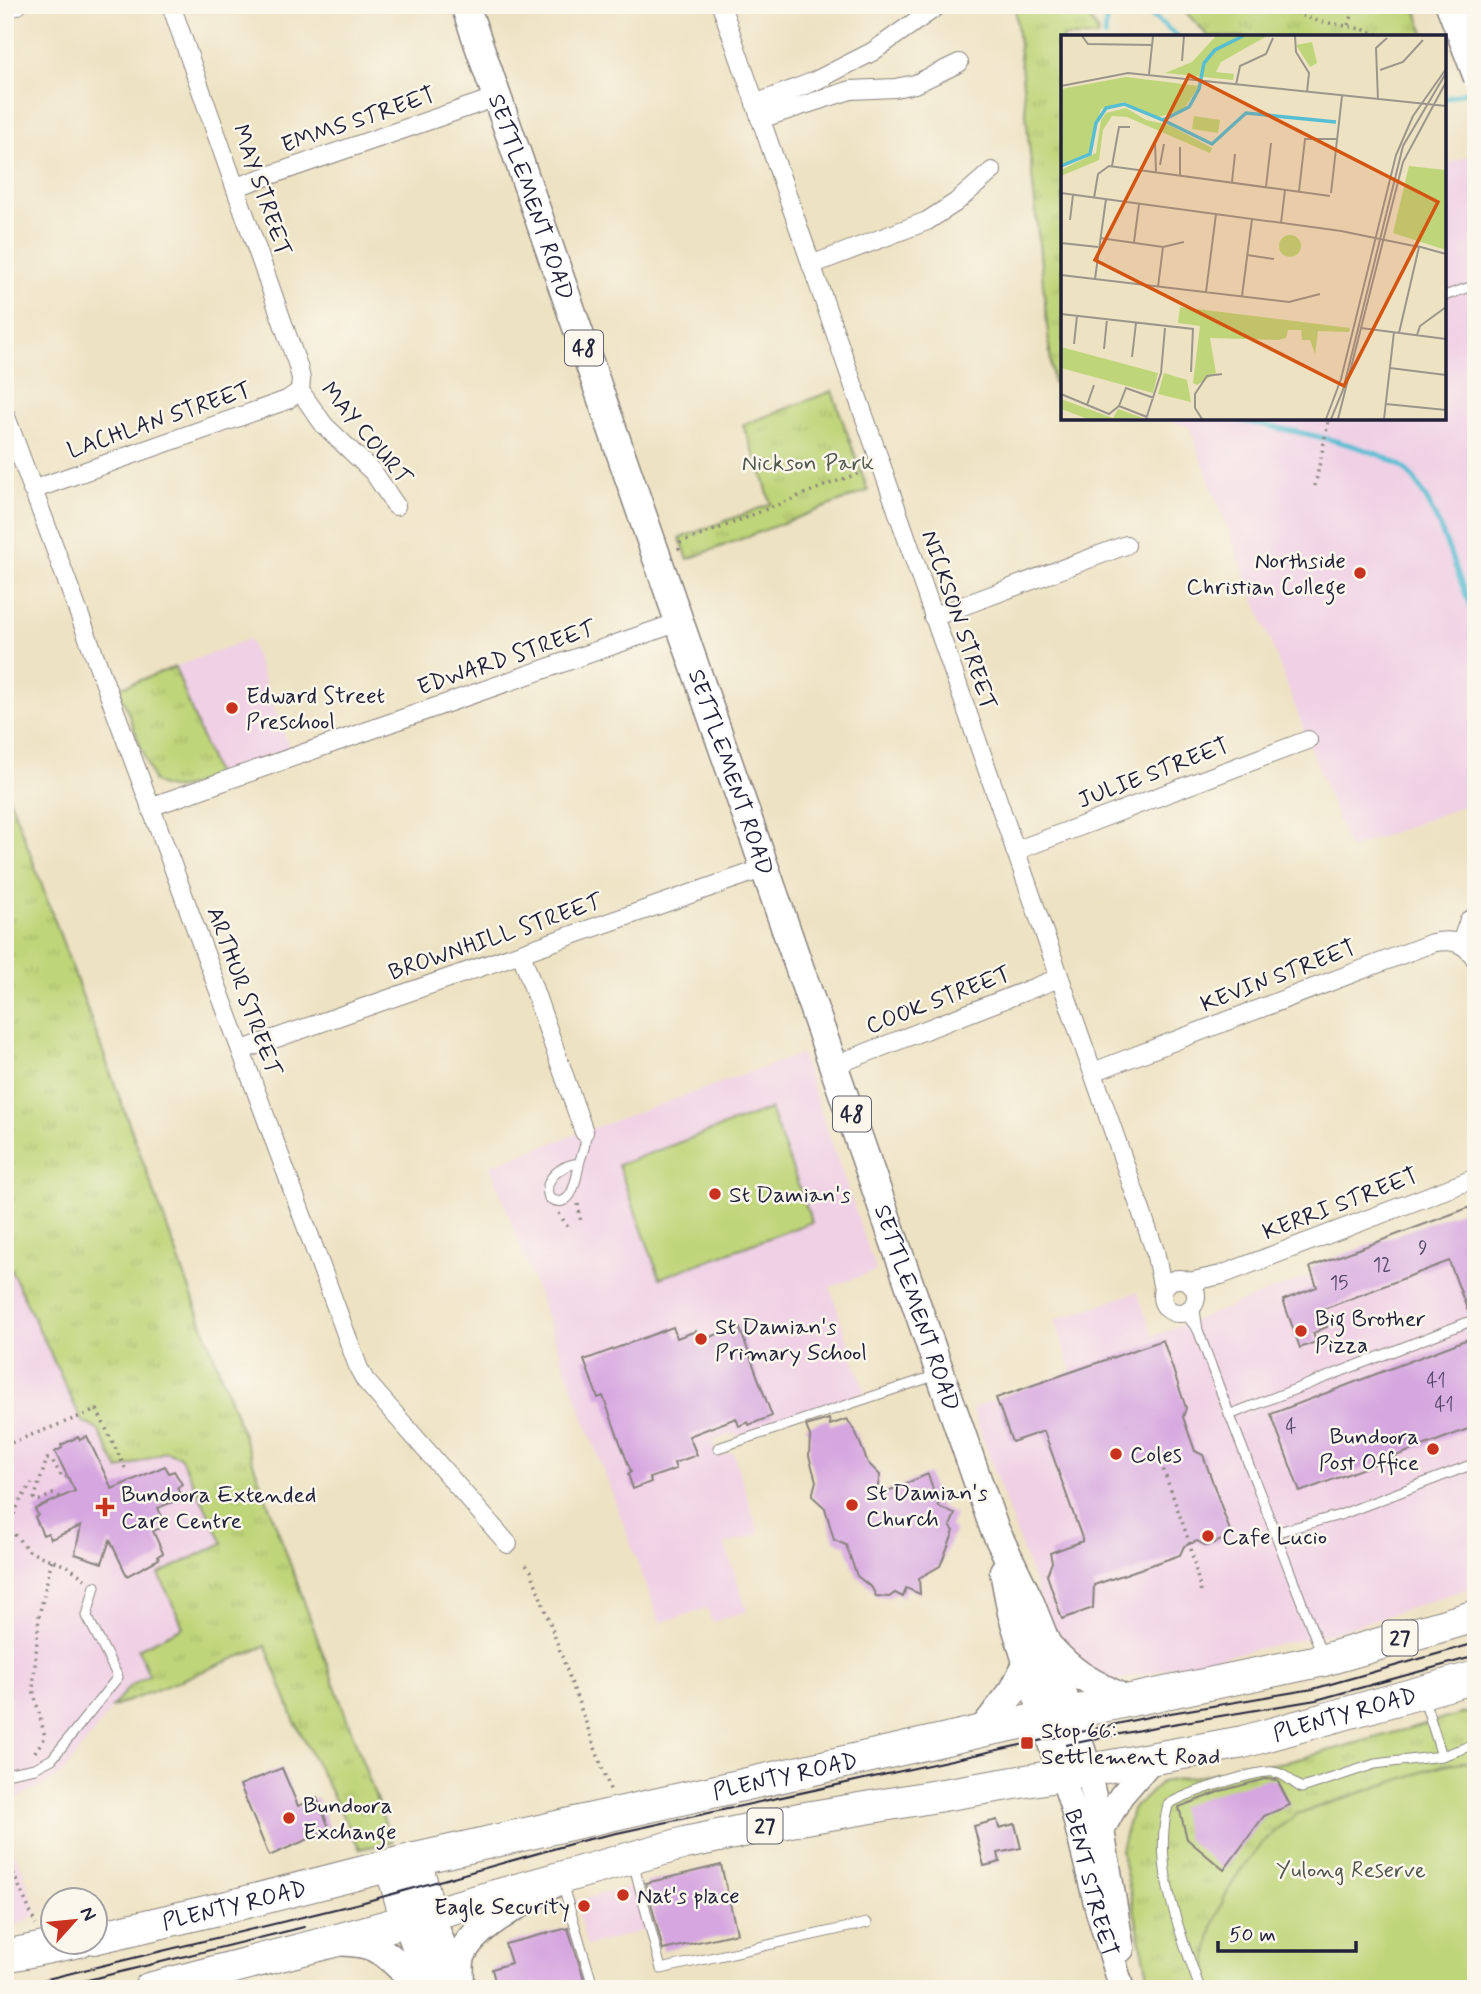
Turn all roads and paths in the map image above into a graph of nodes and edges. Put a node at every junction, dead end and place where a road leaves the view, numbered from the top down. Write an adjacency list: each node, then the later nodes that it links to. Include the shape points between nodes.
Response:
1 (18, 5): 9 (street)
2 (171, 5): 17 (street, MAY STREET)
3 (464, 5): 14 (main road, SETTLEMENT ROAD / 48)
4 (721, 5): 15 (street, NICKSON STREET)
5 (939, 5): 15 (street, via 872,52)
6 (1284, 5): 10 (path, via 1316,22)
7 (1357, 5): 10 (path)
8 (1448, 5): 13 (main road, bridge)
9 (5, 10)
10 (1348, 25): 11 (path)
11 (1378, 35)
12 (960, 63): 15 (street, via 915,84 851,89)
13 (1476, 78)
14 (497, 97): 17 (street, EMMS STREET); 31 (main road, SETTLEMENT ROAD / 48)
15 (758, 112): 18 (street, NICKSON STREET)
16 (992, 171): 18 (street, via 927,221)
17 (236, 187): 21 (street, MAY STREET, via 298,366)
18 (811, 265): 30 (street, NICKSON STREET)
19 (1476, 285): 20 (lane)
20 (1446, 295)
21 (300, 391): 26 (street, LACHLAN STREET, via 288,400); 27 (street, MAY COURT, via 324,425 374,473)
22 (5, 414): 26 (street, ARTHUR STREET)
23 (1328, 420): 25 (path)
24 (863, 472): 29 (path, via 680,543)
25 (1315, 486)
26 (32, 490): 33 (street, ARTHUR STREET)
27 (396, 506)
28 (1126, 545): 30 (street)
29 (679, 555)
30 (933, 617): 34 (street, NICKSON STREET)
31 (680, 622): 33 (street, EDWARD STREET); 35 (main road, SETTLEMENT ROAD / 48)
32 (1308, 740): 34 (street, JULIE STREET)
33 (150, 807): 41 (street, ARTHUR STREET)
34 (1014, 851): 40 (street, NICKSON STREET)
35 (765, 869): 38 (street, BROWNHILL STREET); 42 (main road, SETTLEMENT ROAD / 48)
36 (1469, 920): 37 (street)
37 (1461, 943): 39 (street); 43 (street, KEVIN STREET, via 1432,943)
38 (521, 953): 41 (street, BROWNHILL STREET); 44 (street)
39 (1476, 960)
40 (1059, 978): 42 (street, COOK STREET); 43 (street, NICKSON STREET)
41 (242, 1050): 61 (street, ARTHUR STREET, via 359,1369)
42 (835, 1065): 49 (main road, SETTLEMENT ROAD / 48)
43 (1093, 1072): 47 (street, NICKSON STREET, via 1154,1251)
44 (584, 1132): 45 (lane, via 586,1142)
45 (579, 1163): 45 (lane, via 570,1196 559,1202 549,1198 548,1182 570,1164)
46 (1476, 1178): 47 (street, KERRI STREET, via 1221,1275)
47 (1183, 1294): 50 (lane, NICKSON STREET)
48 (1476, 1319): 50 (lane)
49 (942, 1374): 52 (lane); 67 (main road, SETTLEMENT ROAD / 48, via 998,1538 1012,1613)
50 (1229, 1415): 60 (lane, NICKSON STREET)
51 (5, 1446): 55 (path, via 97,1410)
52 (718, 1448)
53 (1161, 1463): 65 (path, via 1190,1544)
54 (1476, 1463): 60 (lane, via 1340,1515)
55 (125, 1468)
56 (66, 1476): 57 (path, via 47,1459)
57 (32, 1483): 58 (path, via 37,1500 52,1494); 59 (path)
58 (60, 1497)
59 (7, 1525): 62 (path, via 30,1552)
60 (1274, 1533): 68 (lane, NICKSON STREET)
61 (508, 1544)
62 (52, 1559): 64 (path); 75 (path, via 39,1616 33,1689 45,1737)
63 (526, 1565): 80 (path)
64 (95, 1586): 79 (lane, via 87,1616 118,1677 52,1759)
65 (1201, 1593)
66 (1468, 1620): 68 (highway, PLENTY ROAD / 27)
67 (1037, 1653): 71 (main road); 72 (main road, SETTLEMENT ROAD / 48); 73 (main road)
68 (1324, 1660): 71 (highway, PLENTY ROAD / 27)
69 (1476, 1677): 70 (highway, PLENTY ROAD / 27)
70 (1422, 1691): 76 (lane); 77 (highway, PLENTY ROAD / 27, via 1243,1742)
71 (1128, 1700): 72 (highway, PLENTY ROAD / 27)
72 (1057, 1715): 73 (highway, PLENTY ROAD / 27); 78 (main road, SETTLEMENT ROAD)
73 (982, 1731): 80 (highway, PLENTY ROAD / 27)
74 (1476, 1744): 76 (lane)
75 (34, 1754)
76 (1442, 1756): 100 (lane, via 1375,1764 1302,1788 1279,1773 1264,1772 1186,1795 1168,1805 1166,1886)
77 (1153, 1759): 78 (highway, PLENTY ROAD / 27); 81 (main road, via 1121,1796)
78 (1075, 1773): 81 (main road, BENT STREET); 83 (highway, PLENTY ROAD / 27, via 800,1819); 98 (main road, BENT STREET, via 1072,1806)
79 (5, 1774)
80 (618, 1814): 84 (highway, PLENTY ROAD / 27)
81 (1102, 1830): 99 (main road, BENT STREET)
82 (5, 1854): 88 (path)
83 (632, 1857): 85 (highway, PLENTY ROAD / 27); 87 (lane, via 661,1969)
84 (403, 1862): 86 (highway); 89 (highway, PLENTY ROAD / 27)
85 (560, 1878): 86 (highway, PLENTY ROAD / 27); 96 (main road, via 472,1937 460,1959); 97 (lane)
86 (418, 1918): 90 (highway, PLENTY ROAD / 27); 95 (main road); 96 (main road)
87 (867, 1923)
88 (36, 1927)
89 (108, 1935)
90 (334, 1941): 93 (highway, PLENTY ROAD / 27); 94 (main road, via 367,1945 386,1954)
91 (38, 1949): 92 (highway)
92 (5, 1956)
93 (149, 1989)
94 (419, 1989)
95 (431, 1989)
96 (459, 1989)
97 (594, 1989)
98 (1122, 1989)
99 (1127, 1989)
100 (1200, 1989)

